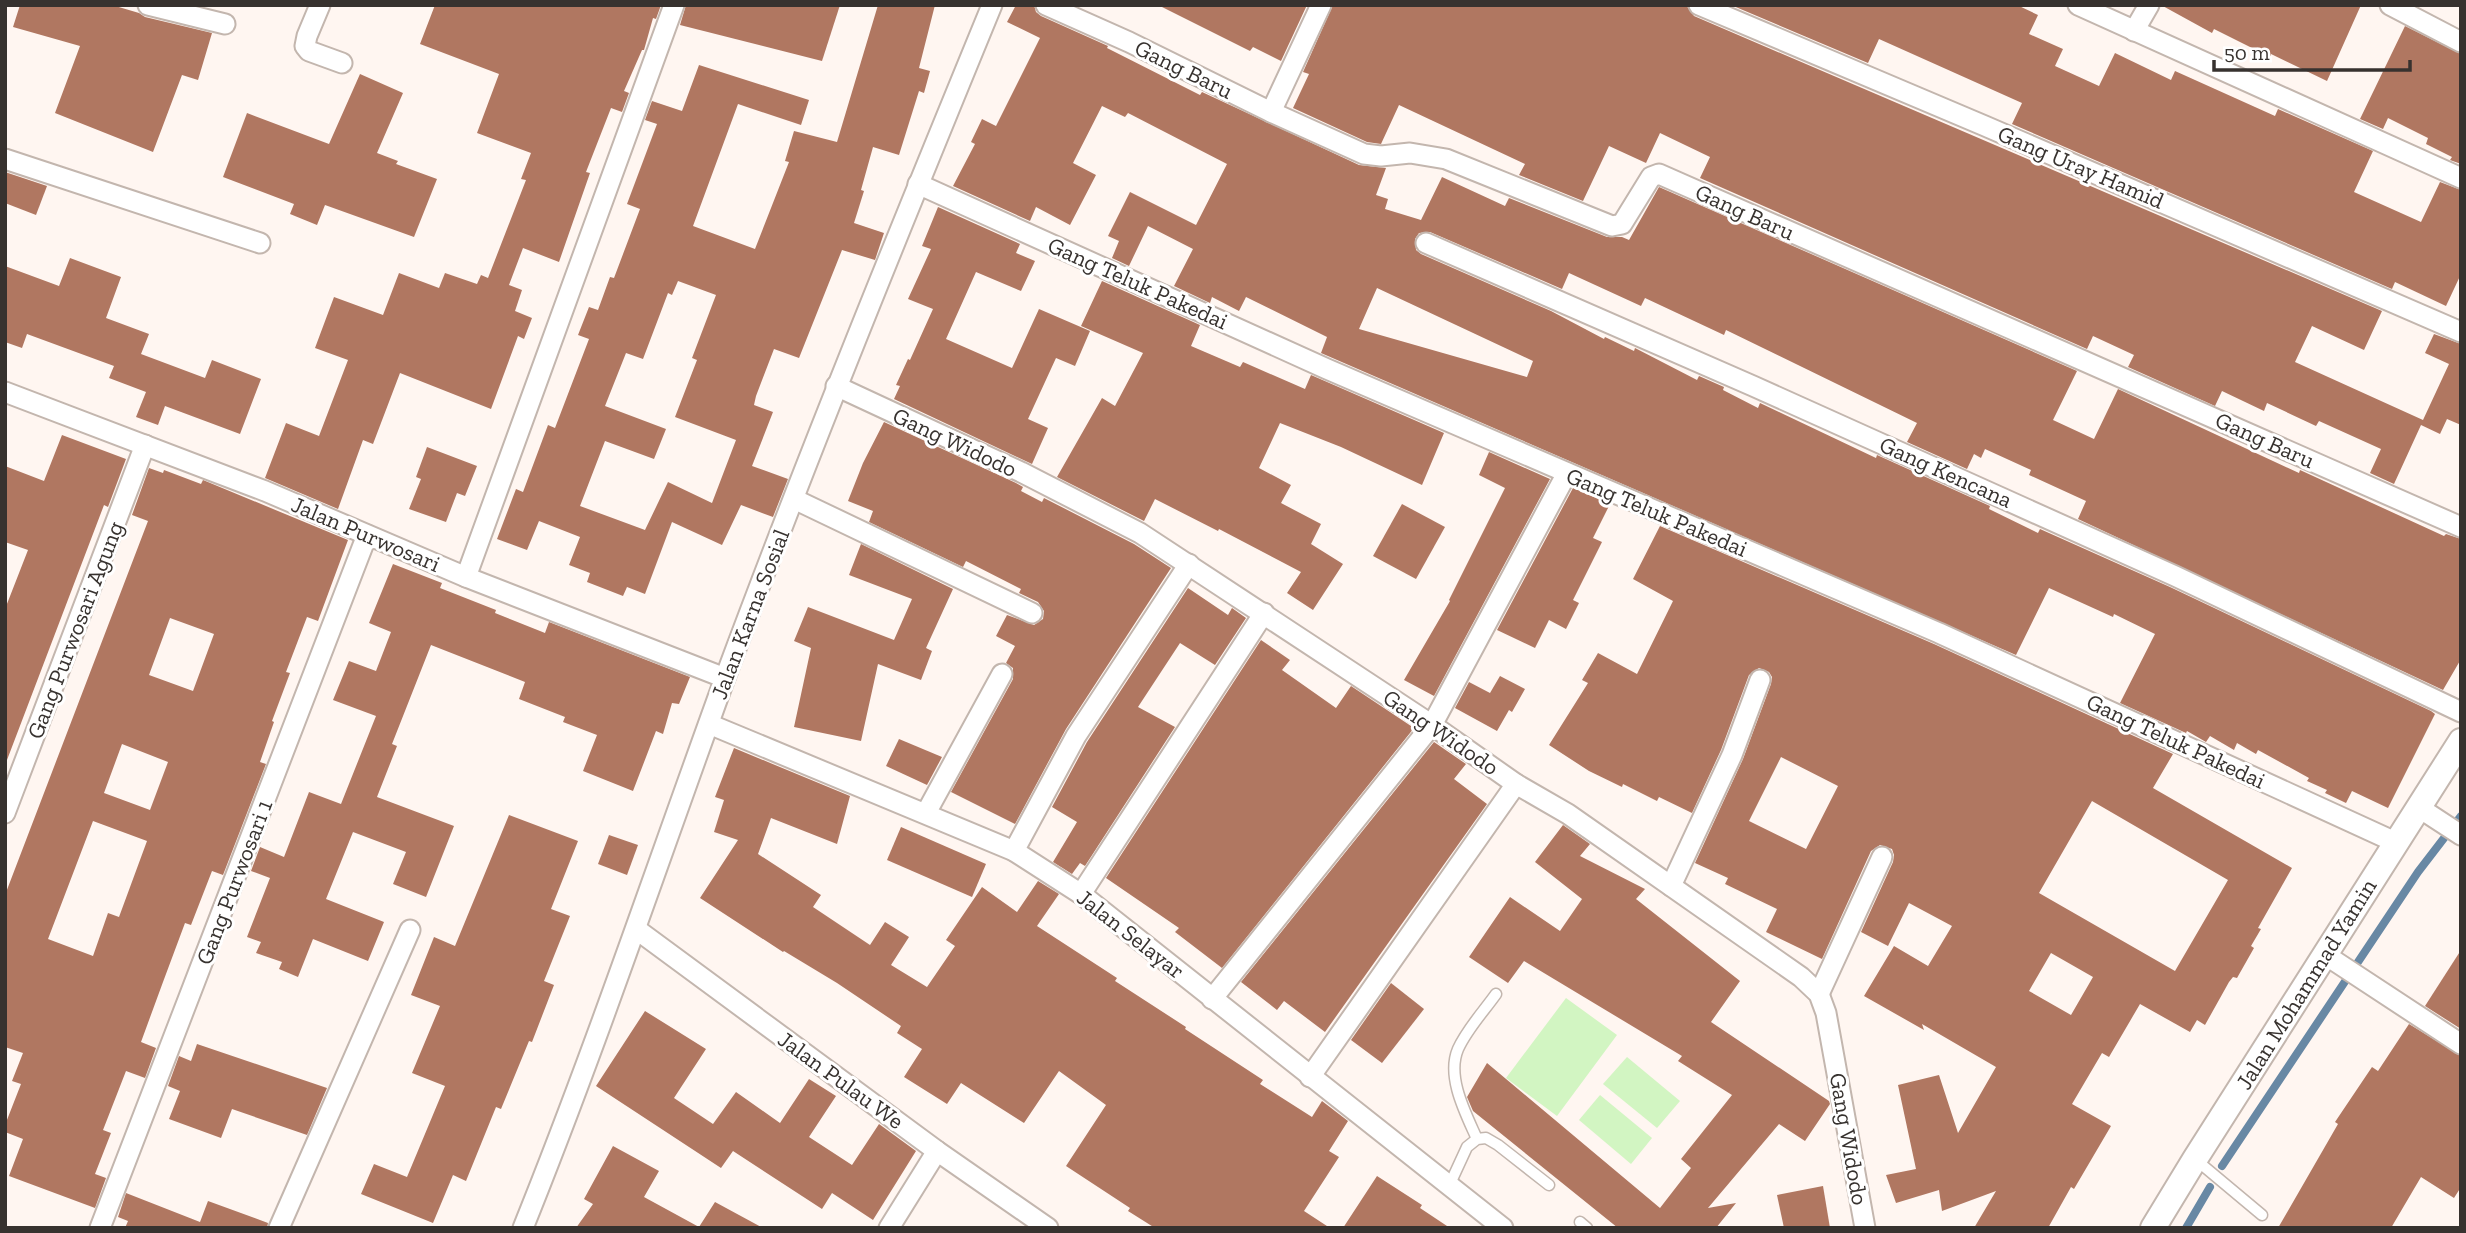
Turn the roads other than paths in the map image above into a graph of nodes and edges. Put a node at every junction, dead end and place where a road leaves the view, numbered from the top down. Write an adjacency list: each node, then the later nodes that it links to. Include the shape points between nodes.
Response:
1 (148, 5): 11 (street)
2 (320, 5): 14 (street, via 305,46)
3 (674, 5): 30 (street)
4 (992, 5): 18 (street, Jalan Karna Sosial)
5 (1046, 5): 15 (street, Gang Baru)
6 (1321, 5): 15 (street)
7 (1699, 5): 21 (street, Gang Uray Hamid)
8 (2078, 5): 12 (street)
9 (2150, 5): 12 (street)
10 (2390, 5): 13 (street)
11 (225, 24)
12 (2134, 31): 17 (street)
13 (2461, 42)
14 (342, 63)
15 (1271, 112): 27 (street, Gang Baru, via 1364,154 1410,153 1446,159 1612,226 1622,224 1651,177 1659,174)
16 (5, 159): 19 (street)
17 (2461, 178)
18 (918, 184): 22 (street, Jalan Karna Sosial); 25 (street, Gang Teluk Pakedai)
19 (260, 243)
20 (1426, 243): 36 (street, Gang Kencana, via 2175,576)
21 (2461, 332)
22 (836, 386): 26 (street, Jalan Karna Sosial); 29 (street, Gang Widodo, via 1111,517)
23 (5, 392): 24 (street, Jalan Purwosari)
24 (145, 445): 28 (street, Jalan Purwosari); 42 (street, Gang Purwosari Agung)
25 (1567, 473): 38 (street); 45 (street, Gang Teluk Pakedai, via 1939,633)
26 (794, 499): 32 (street); 34 (street, Jalan Karna Sosial)
27 (2461, 527)
28 (367, 536): 30 (street, Jalan Purwosari); 64 (street, Gang Purwosari 1)
29 (1189, 564): 31 (street, Gang Widodo); 46 (street, via 1076,736)
30 (466, 577): 34 (street, Jalan Purwosari)
31 (1264, 613): 38 (street, Gang Widodo); 49 (street)
32 (1032, 614)
33 (1002, 674): 43 (street)
34 (725, 678): 37 (street, Jalan Karna Sosial)
35 (1760, 680): 48 (street, via 1732,755)
36 (2461, 712)
37 (709, 724): 43 (street, Jalan Selayar); 50 (street, Jalan Karna Sosial)
38 (1432, 725): 40 (street, Gang Widodo); 55 (street)
39 (2461, 741): 41 (street, Jalan Mohammad Yamin)
40 (1516, 784): 48 (street, Gang Widodo); 57 (street)
41 (2420, 808): 44 (street); 45 (street, Jalan Mohammad Yamin)
42 (5, 813)
43 (926, 813): 46 (street, Jalan Selayar)
44 (2461, 835)
45 (2395, 842): 52 (street, Jalan Mohammad Yamin)
46 (1014, 851): 49 (street, Jalan Selayar)
47 (1882, 857): 54 (street)
48 (1671, 886): 54 (street, Gang Widodo)
49 (1081, 894): 55 (street, Jalan Selayar)
50 (636, 929): 59 (street, Jalan Pulau We); 66 (street, Jalan Karna Sosial)
51 (410, 930): 65 (street)
52 (2325, 954): 56 (street); 60 (street, Jalan Mohammad Yamin)
53 (1496, 994): 58 (lane, via 1455,1058 1456,1080)
54 (1819, 994): 70 (street, Gang Widodo)
55 (1212, 999): 57 (street, Jalan Selayar)
56 (2461, 1044)
57 (1310, 1077): 62 (street, Jalan Selayar)
58 (1478, 1139): 61 (lane, via 1493,1141); 62 (lane, via 1467,1147)
59 (937, 1151): 67 (street); 68 (street, Jalan Pulau We)
60 (2195, 1159): 63 (lane); 71 (street, Jalan Mohammad Yamin)
61 (1549, 1185)
62 (1448, 1186): 69 (street, Jalan Selayar)
63 (2262, 1215)
64 (100, 1228)
65 (279, 1228)
66 (523, 1228)
67 (888, 1228)
68 (1048, 1228)
69 (1503, 1228)
70 (1865, 1228)
71 (2153, 1228)

